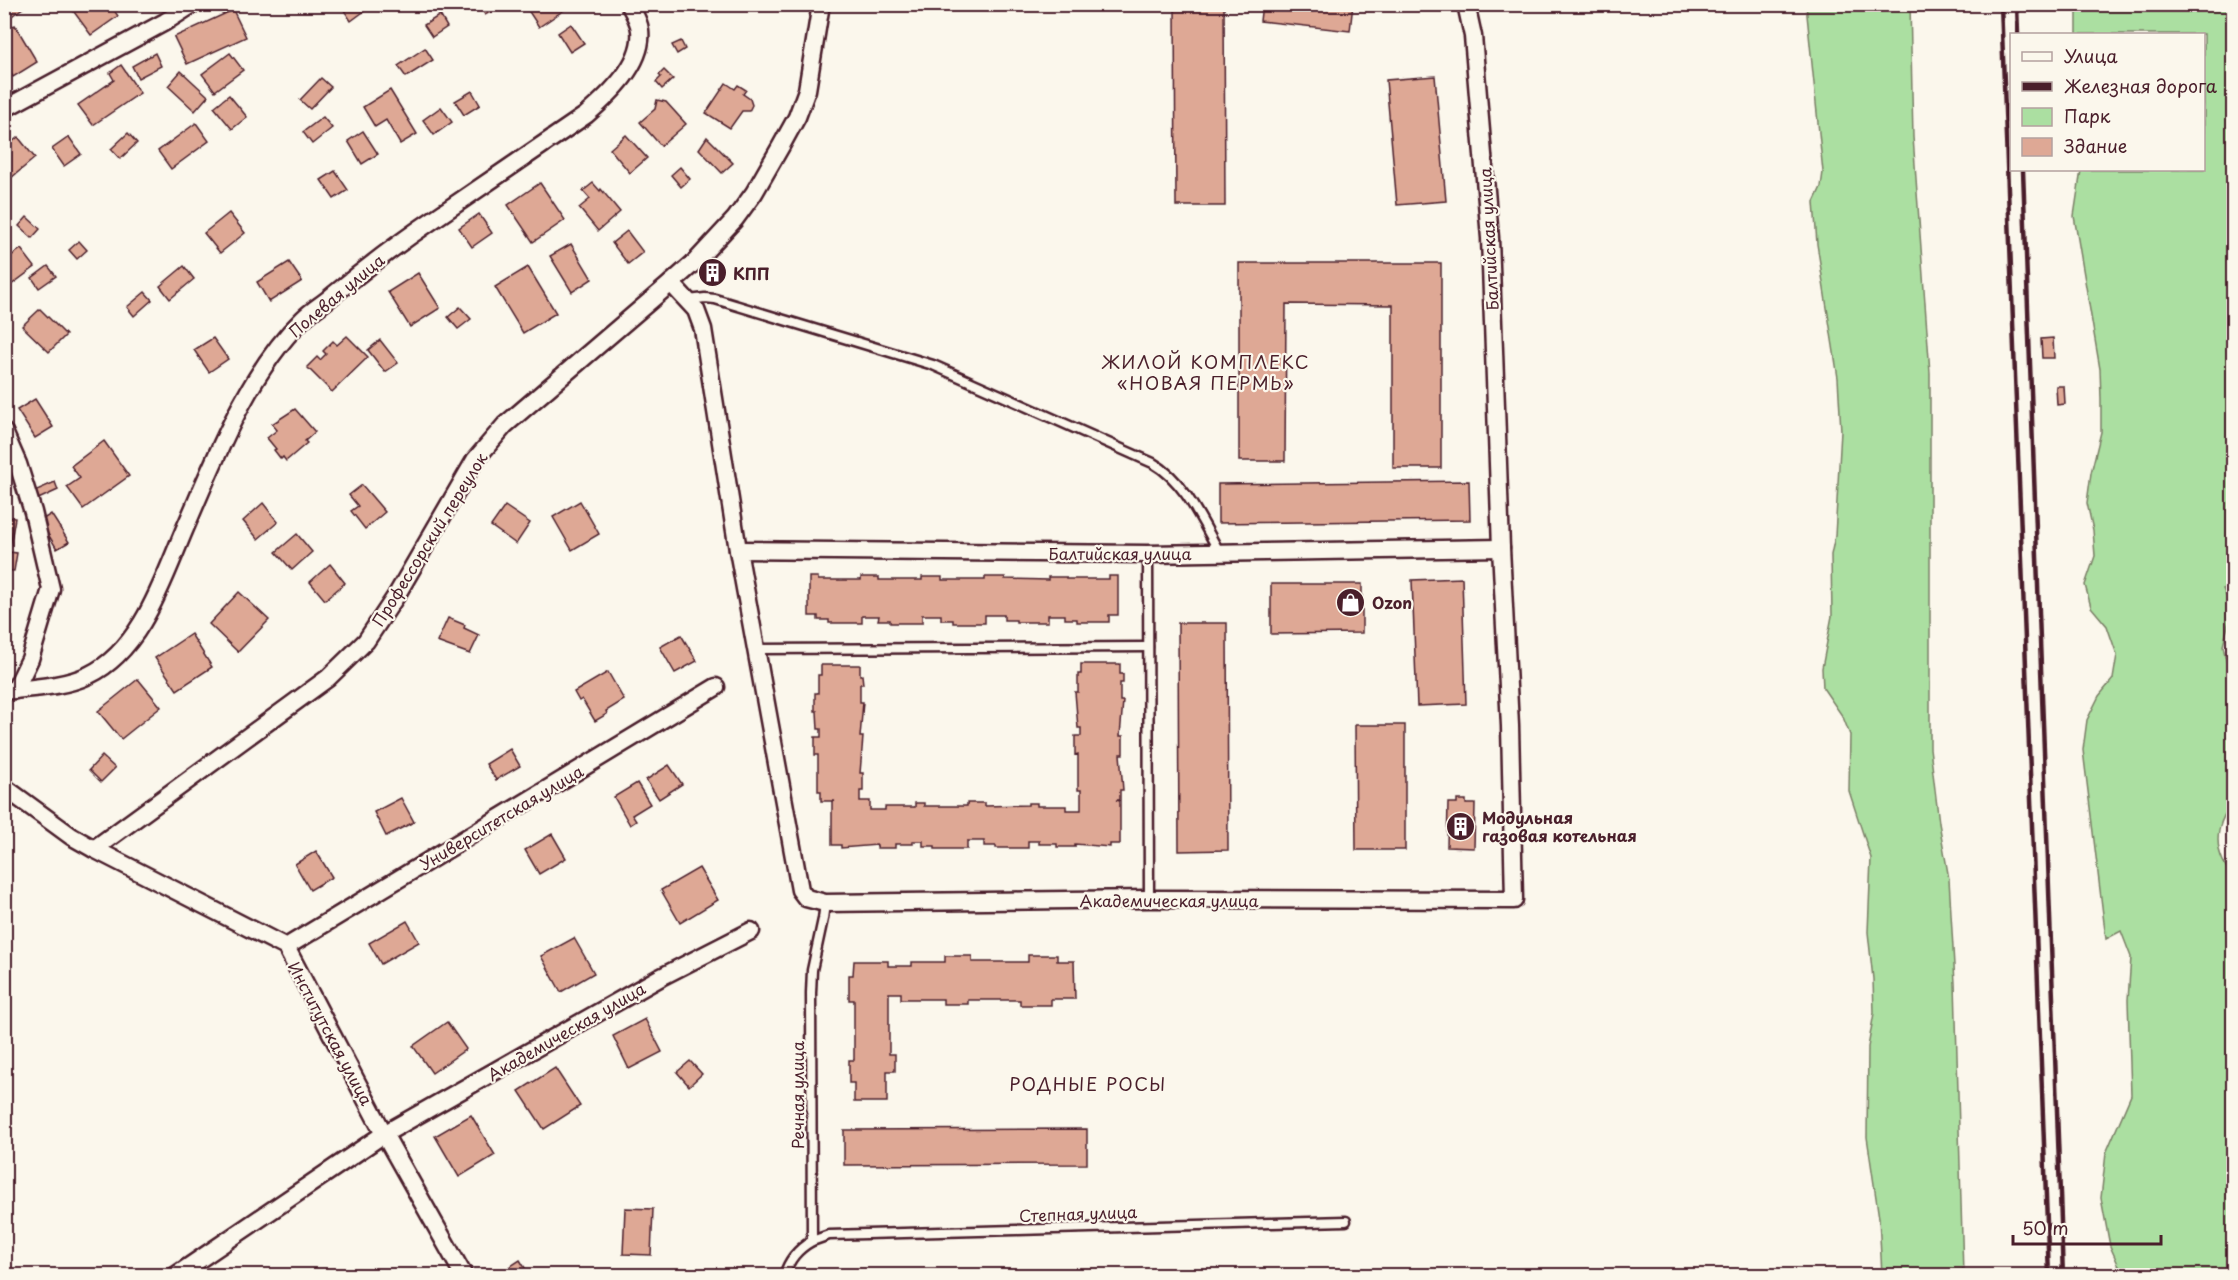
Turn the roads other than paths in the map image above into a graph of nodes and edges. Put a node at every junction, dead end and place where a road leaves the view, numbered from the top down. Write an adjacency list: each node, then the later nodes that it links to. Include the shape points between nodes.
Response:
1 (193, 4): 5 (street)
2 (629, 4): 16 (street, Полевая улица, via 638,22 640,38 623,79 586,115 401,241 304,318 284,340 236,417 158,590 123,649 89,675 65,683)
3 (821, 4): 6 (street, via 807,90 797,117 735,219)
4 (1466, 4): 9 (street, Балтийская улица, via 1473,36 1490,238)
5 (4, 109)
6 (671, 283): 7 (street); 18 (street, Профессорский переулок, via 505,425 475,460 366,641 328,678)
7 (689, 300): 10 (street, via 703,329); 12 (lane, via 715,299 933,365 1153,463 1166,470 1180,486)
8 (4, 432): 16 (street, via 33,512 51,589 30,659)
9 (1501, 548): 12 (street, Балтийская улица); 20 (street, Балтийская улица)
10 (738, 550): 11 (street, Балтийская улица); 14 (street)
11 (1148, 554): 12 (street, Балтийская улица); 13 (lane)
12 (1220, 554)
13 (1148, 647): 14 (lane); 19 (lane)
14 (757, 649): 21 (street, via 800,890 806,898)
15 (716, 687): 23 (street, Университетская улица)
16 (10, 690)
17 (4, 787): 18 (street, Институтская улица)
18 (94, 849): 23 (street, Институтская улица)
19 (1149, 899): 20 (street, Академическая улица); 21 (street, Академическая улица)
20 (1514, 900)
21 (825, 903): 26 (lane, Речная улица, via 811,993)
22 (751, 931): 24 (street, Академическая улица, via 661,977)
23 (286, 947): 24 (street, Институтская улица)
24 (384, 1134): 27 (street, Академическая улица); 28 (street, Институтская улица)
25 (1346, 1221): 26 (lane, Степная улица, via 829,1235)
26 (813, 1241): 29 (lane, via 792,1257)
27 (175, 1275)
28 (464, 1275)
29 (784, 1275)

